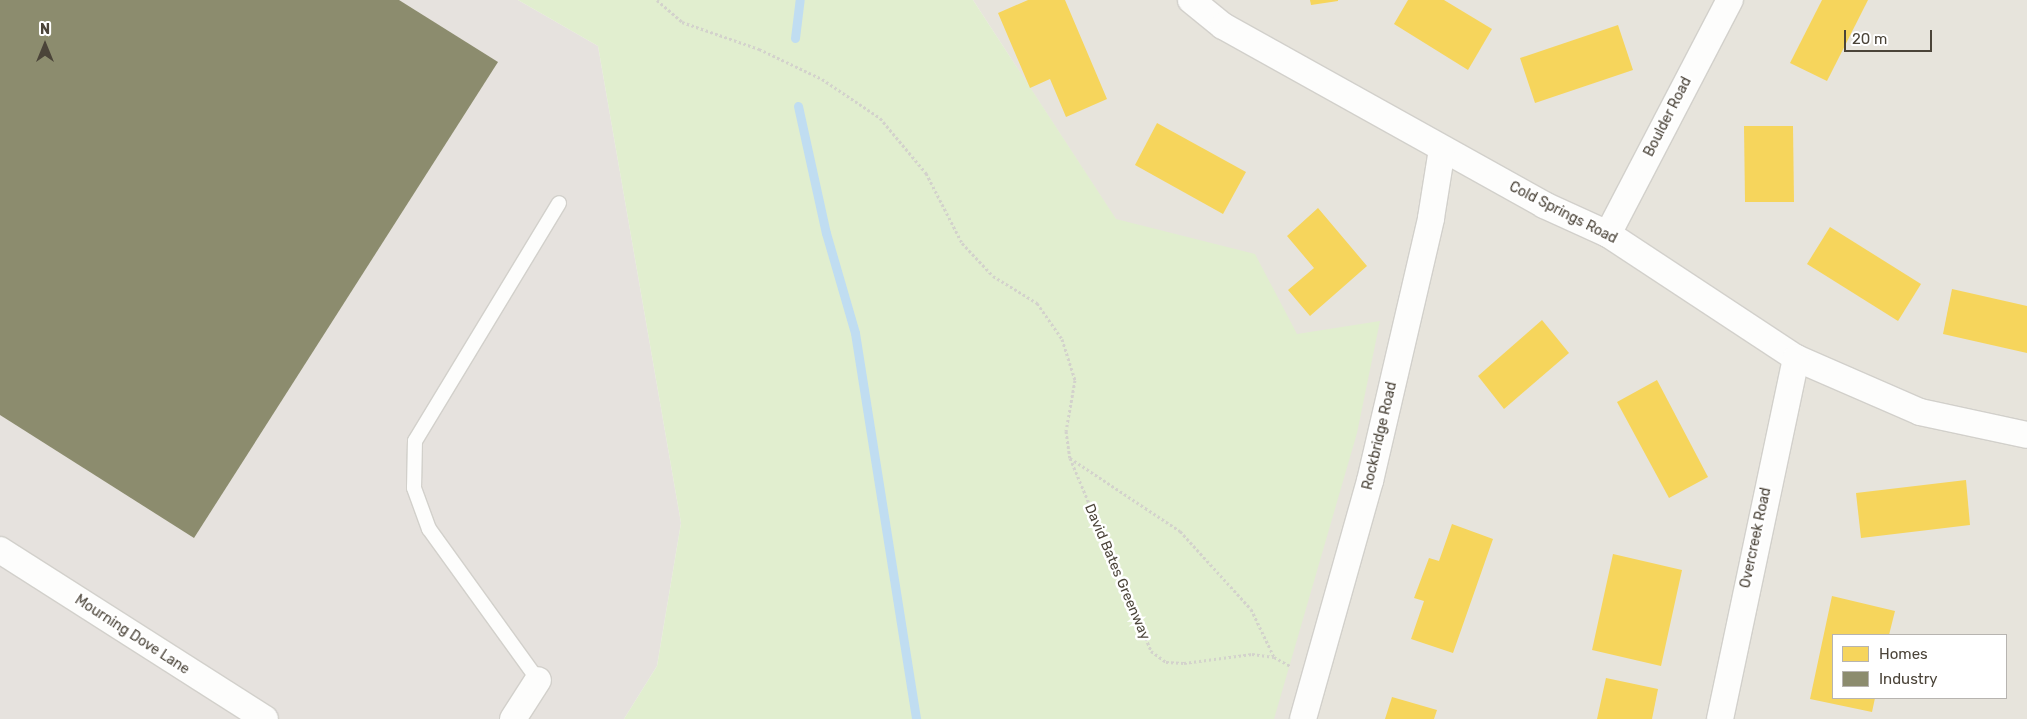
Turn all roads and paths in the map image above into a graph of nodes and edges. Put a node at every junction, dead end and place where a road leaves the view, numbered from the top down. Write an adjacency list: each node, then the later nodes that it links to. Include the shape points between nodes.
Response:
1 (658, 0): 9 (path, David Bates Greenway, via 682,22 759,49 813,75 880,118 926,173 962,244 993,276 1037,303 1062,339 1075,380 1066,431)
2 (1190, 0): 4 (street, Cold Springs Road, via 1223,26)
3 (1730, 0): 6 (street, Boulder Road)
4 (1442, 148): 6 (street, Cold Springs Road); 12 (street, Rockbridge Road, via 1431,218 1370,481)
5 (559, 203): 13 (lane, via 415,441 414,488 429,529)
6 (1608, 234): 7 (street, Cold Springs Road)
7 (1796, 358): 8 (street, Cold Springs Road, via 1920,412); 17 (street, Overcreek Road)
8 (2027, 435)
9 (1070, 458): 11 (path, David Bates Greenway, via 1180,531 1251,609); 11 (path, David Bates Greenway, via 1151,650 1166,662 1184,663 1252,654)
10 (0, 550): 14 (street, Mourning Dove Lane)
11 (1274, 657): 12 (path, David Bates Greenway)
12 (1317, 676): 16 (street, Rockbridge Road)
13 (538, 680): 15 (street)
14 (265, 719)
15 (513, 719)
16 (1303, 719)
17 (1720, 719)

